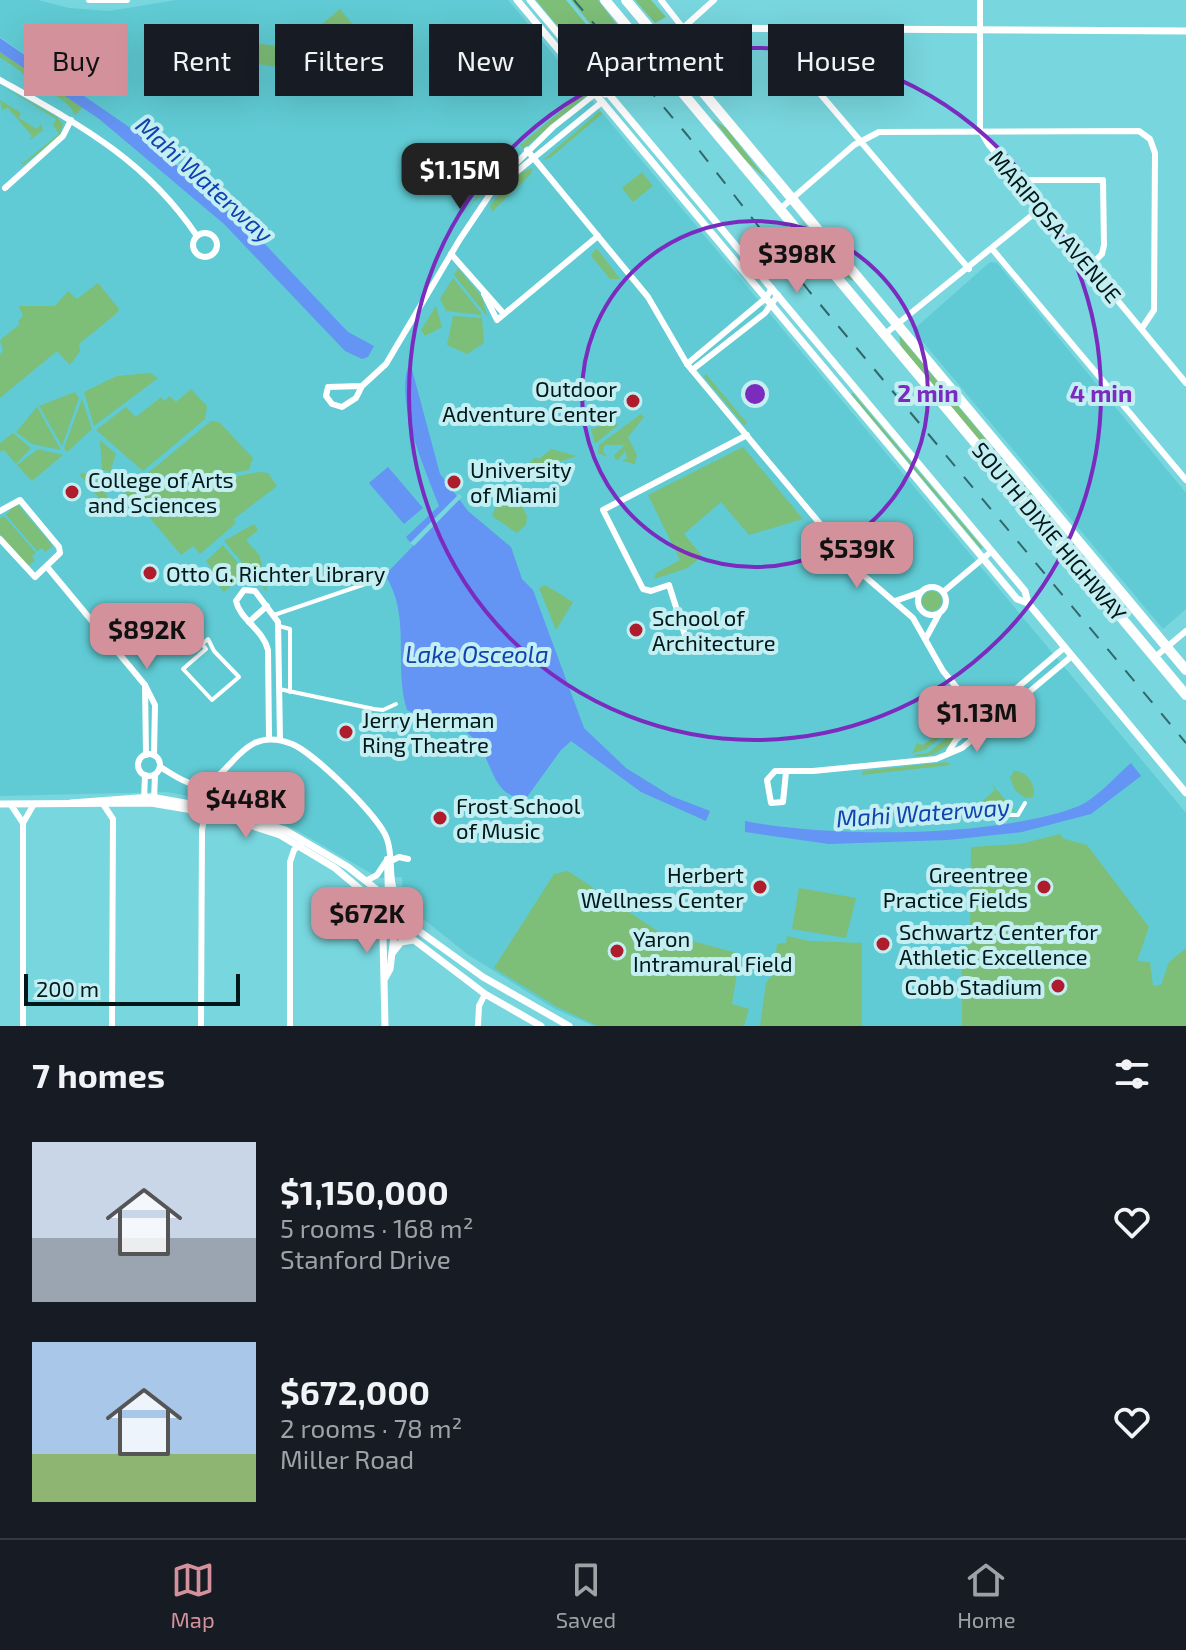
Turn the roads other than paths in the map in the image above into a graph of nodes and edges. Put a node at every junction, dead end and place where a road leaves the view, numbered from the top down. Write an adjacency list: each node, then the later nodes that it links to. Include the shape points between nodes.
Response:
1 (89, 0): 2 (street)
2 (127, 0)
3 (517, 0): 10 (street)
4 (605, 0): 11 (highway, SOUTH DIXIE HIGHWAY)
5 (626, 0): 12 (highway, SOUTH DIXIE HIGHWAY)
6 (661, 0): 13 (street)
7 (714, 0): 14 (street)
8 (980, 0): 16 (street, MARIPOSA AVENUE)
9 (531, 1): 10 (street); 18 (street)
10 (525, 10): 19 (street)
11 (625, 24)
12 (646, 24)
13 (680, 24)
14 (687, 24)
15 (904, 31): 16 (street)
16 (980, 31): 17 (street); 30 (street, MARIPOSA AVENUE)
17 (1186, 31)
18 (558, 33)
19 (558, 50)
20 (0, 80): 29 (street)
21 (593, 96): 32 (street)
22 (597, 96): 28 (street)
23 (604, 96): 28 (street)
24 (610, 96): 46 (street)
25 (685, 96): 39 (highway, SOUTH DIXIE HIGHWAY)
26 (707, 96): 37 (highway, SOUTH DIXIE HIGHWAY)
27 (823, 96): 31 (street)
28 (602, 102): 33 (street); 48 (street)
29 (71, 120): 36 (street, via 63,136); 40 (street, via 141,169)
30 (980, 130): 31 (street, via 893,130); 34 (street, MARIPOSA AVENUE); 54 (street, via 1131,129 1147,136 1155,153 1154,310)
31 (861, 139): 37 (street); 45 (street)
32 (527, 150): 33 (street); 35 (street)
33 (534, 159): 35 (street); 41 (street)
34 (1018, 180): 38 (street, MARIPOSA AVENUE); 44 (street, via 1103,180 1104,245)
35 (496, 188): 43 (street)
36 (2, 190)
37 (793, 199): 39 (street); 53 (highway, SOUTH DIXIE HIGHWAY)
38 (1041, 208): 42 (street); 44 (street, MARIPOSA AVENUE)
39 (780, 209): 55 (highway, SOUTH DIXIE HIGHWAY)
40 (197, 236): 40 (street, via 192,244 197,255 212,256 214,237)
41 (598, 236): 50 (street); 56 (street, via 648,297)
42 (993, 250): 45 (street); 60 (street)
43 (451, 254): 47 (street); 58 (street, via 386,364)
44 (1089, 267): 54 (street, MARIPOSA AVENUE)
45 (969, 269): 53 (street)
46 (775, 292): 48 (street); 49 (street); 63 (street)
47 (484, 294): 50 (street); 50 (street, via 497,320)
48 (766, 298): 49 (street); 51 (street)
49 (773, 306): 52 (street); 64 (street)
50 (504, 314)
51 (747, 314): 52 (street); 56 (street)
52 (754, 323): 56 (street)
53 (897, 325): 55 (street); 79 (highway, SOUTH DIXIE HIGHWAY)
54 (1142, 328): 57 (street, MARIPOSA AVENUE)
55 (885, 335): 82 (highway, SOUTH DIXIE HIGHWAY)
56 (690, 367): 59 (street)
57 (1186, 383)
58 (362, 386): 58 (street, via 328,387 325,393 332,404 342,407 360,394)
59 (747, 435): 69 (street, via 861,573); 80 (street, via 603,510 643,589 669,585)
60 (1186, 480)
61 (0, 511): 65 (street, via 20,500 60,550)
62 (0, 539): 65 (street, via 31,575)
63 (992, 551): 64 (street); 70 (street, via 1025,591)
64 (983, 558): 68 (street); 70 (street, via 1017,599)
65 (48, 568): 94 (street, via 145,685 155,705)
66 (374, 581): 73 (street)
67 (921, 592): 68 (street, via 931,587); 69 (street); 72 (street, via 921,610)
68 (943, 592): 72 (street, via 946,602)
69 (895, 601): 77 (street)
70 (1028, 603): 78 (street)
71 (267, 606): 73 (street); 74 (street); 74 (street, via 255,591 244,590 236,601)
72 (939, 614): 77 (street)
73 (274, 615): 75 (street)
74 (249, 622): 91 (street, via 268,650)
75 (278, 625): 84 (street); 85 (street, via 290,629)
76 (1186, 631): 79 (street)
77 (926, 638): 89 (street, via 943,671)
78 (1065, 647): 81 (street); 89 (street)
79 (1167, 647): 82 (street); 83 (highway, SOUTH DIXIE HIGHWAY)
80 (690, 651)
81 (1072, 656): 90 (street); 98 (street)
82 (1155, 657): 86 (highway, SOUTH DIXIE HIGHWAY)
83 (1186, 670)
84 (279, 689): 85 (street); 92 (street)
85 (290, 692): 88 (street, via 374,709)
86 (1186, 695)
87 (212, 700): 87 (street, via 183,669 206,649 202,644 208,639 239,677)
88 (396, 704)
89 (982, 718): 90 (street); 93 (street)
90 (988, 725): 93 (street, via 962,748)
91 (269, 737): 92 (street); 95 (street, via 206,783)
92 (280, 740): 114 (street, via 318,759 380,827 388,840)
93 (949, 751): 96 (street, via 924,761)
94 (150, 755): 95 (street); 97 (street, via 138,764)
95 (157, 772): 97 (street); 100 (street)
96 (786, 772): 96 (street, via 768,776 771,803 783,802)
97 (145, 775): 99 (street)
98 (1186, 793)
99 (144, 799): 100 (street); 101 (street); 102 (street)
100 (154, 800): 108 (street)
101 (125, 801): 106 (street); 110 (street)
102 (70, 803): 105 (street); 106 (street)
103 (1025, 803): 109 (street, via 1018,815)
104 (0, 804): 107 (street)
105 (34, 804): 107 (street); 111 (street)
106 (103, 804): 110 (street)
107 (11, 805): 111 (street)
108 (206, 808): 112 (street); 128 (street)
109 (961, 811)
110 (113, 819): 127 (street)
111 (23, 823): 126 (street)
112 (300, 844): 115 (street); 118 (street, via 356,884); 129 (street, via 290,862)
113 (408, 859): 114 (street)
114 (389, 861): 115 (street); 116 (street); 117 (street)
115 (366, 881): 116 (street)
116 (387, 897): 117 (street); 118 (street)
117 (398, 899): 119 (street)
118 (376, 908): 120 (street)
119 (407, 915): 121 (street); 133 (street, via 414,927 472,970)
120 (379, 924): 121 (street); 124 (street)
121 (396, 928): 122 (street); 123 (street)
122 (413, 940): 123 (street, via 401,942); 125 (street)
123 (391, 956): 124 (street)
124 (385, 978): 130 (street)
125 (485, 994): 131 (street); 132 (street)
126 (23, 1026)
127 (112, 1026)
128 (201, 1026)
129 (290, 1026)
130 (385, 1026)
131 (478, 1026)
132 (541, 1026)
133 (569, 1026)

